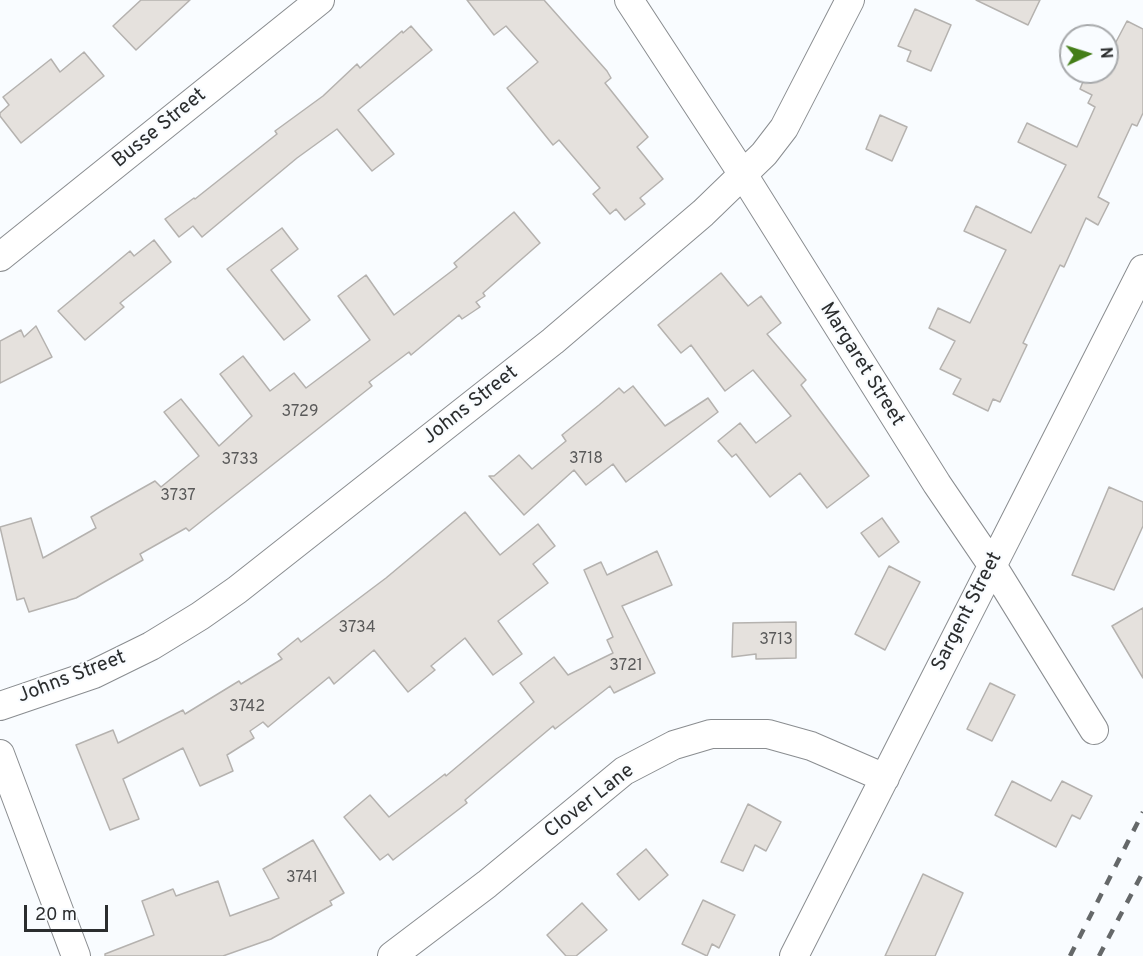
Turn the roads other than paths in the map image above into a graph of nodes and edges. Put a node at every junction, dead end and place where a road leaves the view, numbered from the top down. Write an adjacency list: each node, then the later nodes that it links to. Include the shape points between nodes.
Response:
1 (320, 0): 5 (street, Busse Street)
2 (629, 0): 4 (street, Margaret Street)
3 (850, 0): 4 (street, Johns Street, via 784,128)
4 (744, 176): 7 (street, Margaret Street, via 854,355); 8 (street, Johns Street, via 553,341 237,590 151,646 94,674)
5 (0, 257)
6 (1143, 269): 7 (street, Sargent Street)
7 (992, 565): 9 (street, Margaret Street); 11 (street, Sargent Street)
8 (0, 706)
9 (1094, 730)
10 (0, 754): 12 (street)
11 (885, 778): 13 (street, Clover Lane, via 811,746 768,734 711,734 674,745 624,771); 14 (street, Sargent Street)
12 (76, 956)
13 (392, 956)
14 (794, 956)

